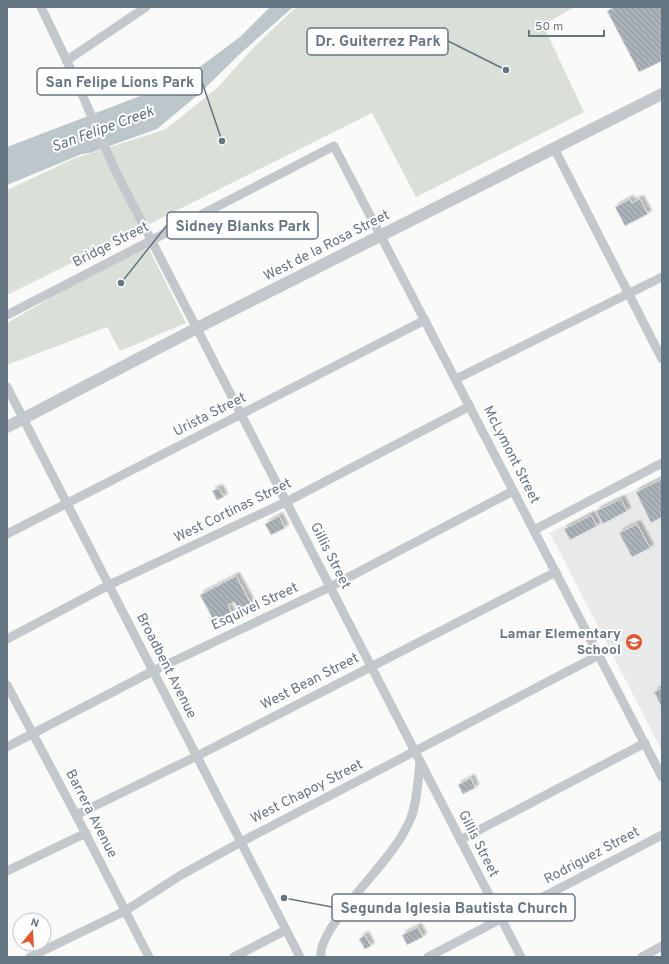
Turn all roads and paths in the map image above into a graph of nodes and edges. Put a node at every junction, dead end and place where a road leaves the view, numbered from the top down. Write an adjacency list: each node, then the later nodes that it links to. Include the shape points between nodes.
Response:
1 (41, 7): 3 (street, Gillis Street)
2 (146, 7): 3 (street)
3 (66, 61): 8 (street, Gillis Street, via 114,168)
4 (662, 94): 6 (street, West de la Rosa Street)
5 (334, 146): 7 (street, McLymont Street); 8 (street, Bridge Street)
6 (554, 148): 7 (street, West de la Rosa Street); 10 (street)
7 (381, 236): 12 (street, McLymont Street); 13 (street, West de la Rosa Street)
8 (151, 240): 11 (street, Bridge Street); 13 (street, Gillis Street)
9 (662, 277): 10 (street)
10 (629, 295): 14 (street); 15 (street)
11 (7, 315)
12 (425, 320): 15 (street, McLymont Street); 18 (street, Urista Street)
13 (197, 328): 18 (street, Gillis Street); 19 (street, West de la Rosa Street)
14 (662, 359)
15 (456, 379): 17 (street, McLymont Street)
16 (7, 387): 19 (street, Broadbent Avenue)
17 (470, 406): 22 (street, McLymont Street); 23 (street, West Cortinas Street)
18 (241, 414): 23 (street, Gillis Street); 24 (street, Urista Street)
19 (23, 419): 20 (street, West de la Rosa Street); 24 (street, Broadbent Avenue)
20 (7, 427)
21 (662, 463): 25 (street)
22 (513, 491): 25 (street, McLymont Street); 29 (street, Esquivel Street)
23 (286, 502): 28 (street, West Cortinas Street); 29 (street, Gillis Street)
24 (67, 503): 26 (street, Urista Street); 28 (street, Broadbent Avenue)
25 (534, 530): 27 (street, McLymont Street)
26 (7, 534)
27 (556, 572): 31 (street, McLymont Street); 32 (street, West Bean Street)
28 (109, 585): 30 (street, West Cortinas Street); 33 (street, Broadbent Avenue)
29 (330, 587): 32 (street, Gillis Street); 33 (street, Esquivel Street)
30 (7, 639)
31 (599, 655): 36 (street, McLymont Street); 38 (street, West Chapoy Street)
32 (371, 667): 38 (street, Gillis Street); 39 (street, West Bean Street)
33 (153, 671): 35 (street, Esquivel Street); 39 (street, Broadbent Avenue)
34 (7, 685): 35 (street, Barrera Avenue)
35 (33, 732): 37 (street, Esquivel Street); 42 (street, Barrera Avenue)
36 (645, 743): 41 (street, McLymont Street); 45 (street)
37 (7, 747)
38 (415, 752): 40 (street, Gillis Street); 46 (street, West Chapoy Street)
39 (197, 756): 42 (street, West Bean Street); 46 (street, Broadbent Avenue)
40 (420, 761): 45 (street, Gillis Street); 56 (street, via 411,818 395,847 333,925 320,951)
41 (662, 777)
42 (76, 815): 43 (street, Barrera Avenue)
43 (86, 834): 47 (street); 48 (street, Barrera Avenue)
44 (662, 835): 49 (street, Rodriguez Street)
45 (460, 840): 49 (street, Gillis Street)
46 (241, 842): 48 (street, West Chapoy Street, via 181,875); 50 (street, Broadbent Avenue)
47 (7, 871)
48 (125, 912): 52 (street, West Chapoy Street); 53 (street, Barrera Avenue)
49 (501, 919): 57 (street, Rodriguez Street); 58 (street, Gillis Street)
50 (286, 930): 54 (street); 55 (street, Broadbent Avenue)
51 (662, 946): 59 (street)
52 (30, 957)
53 (149, 957)
54 (234, 957)
55 (300, 957)
56 (321, 957)
57 (428, 957)
58 (521, 957)
59 (642, 957)

